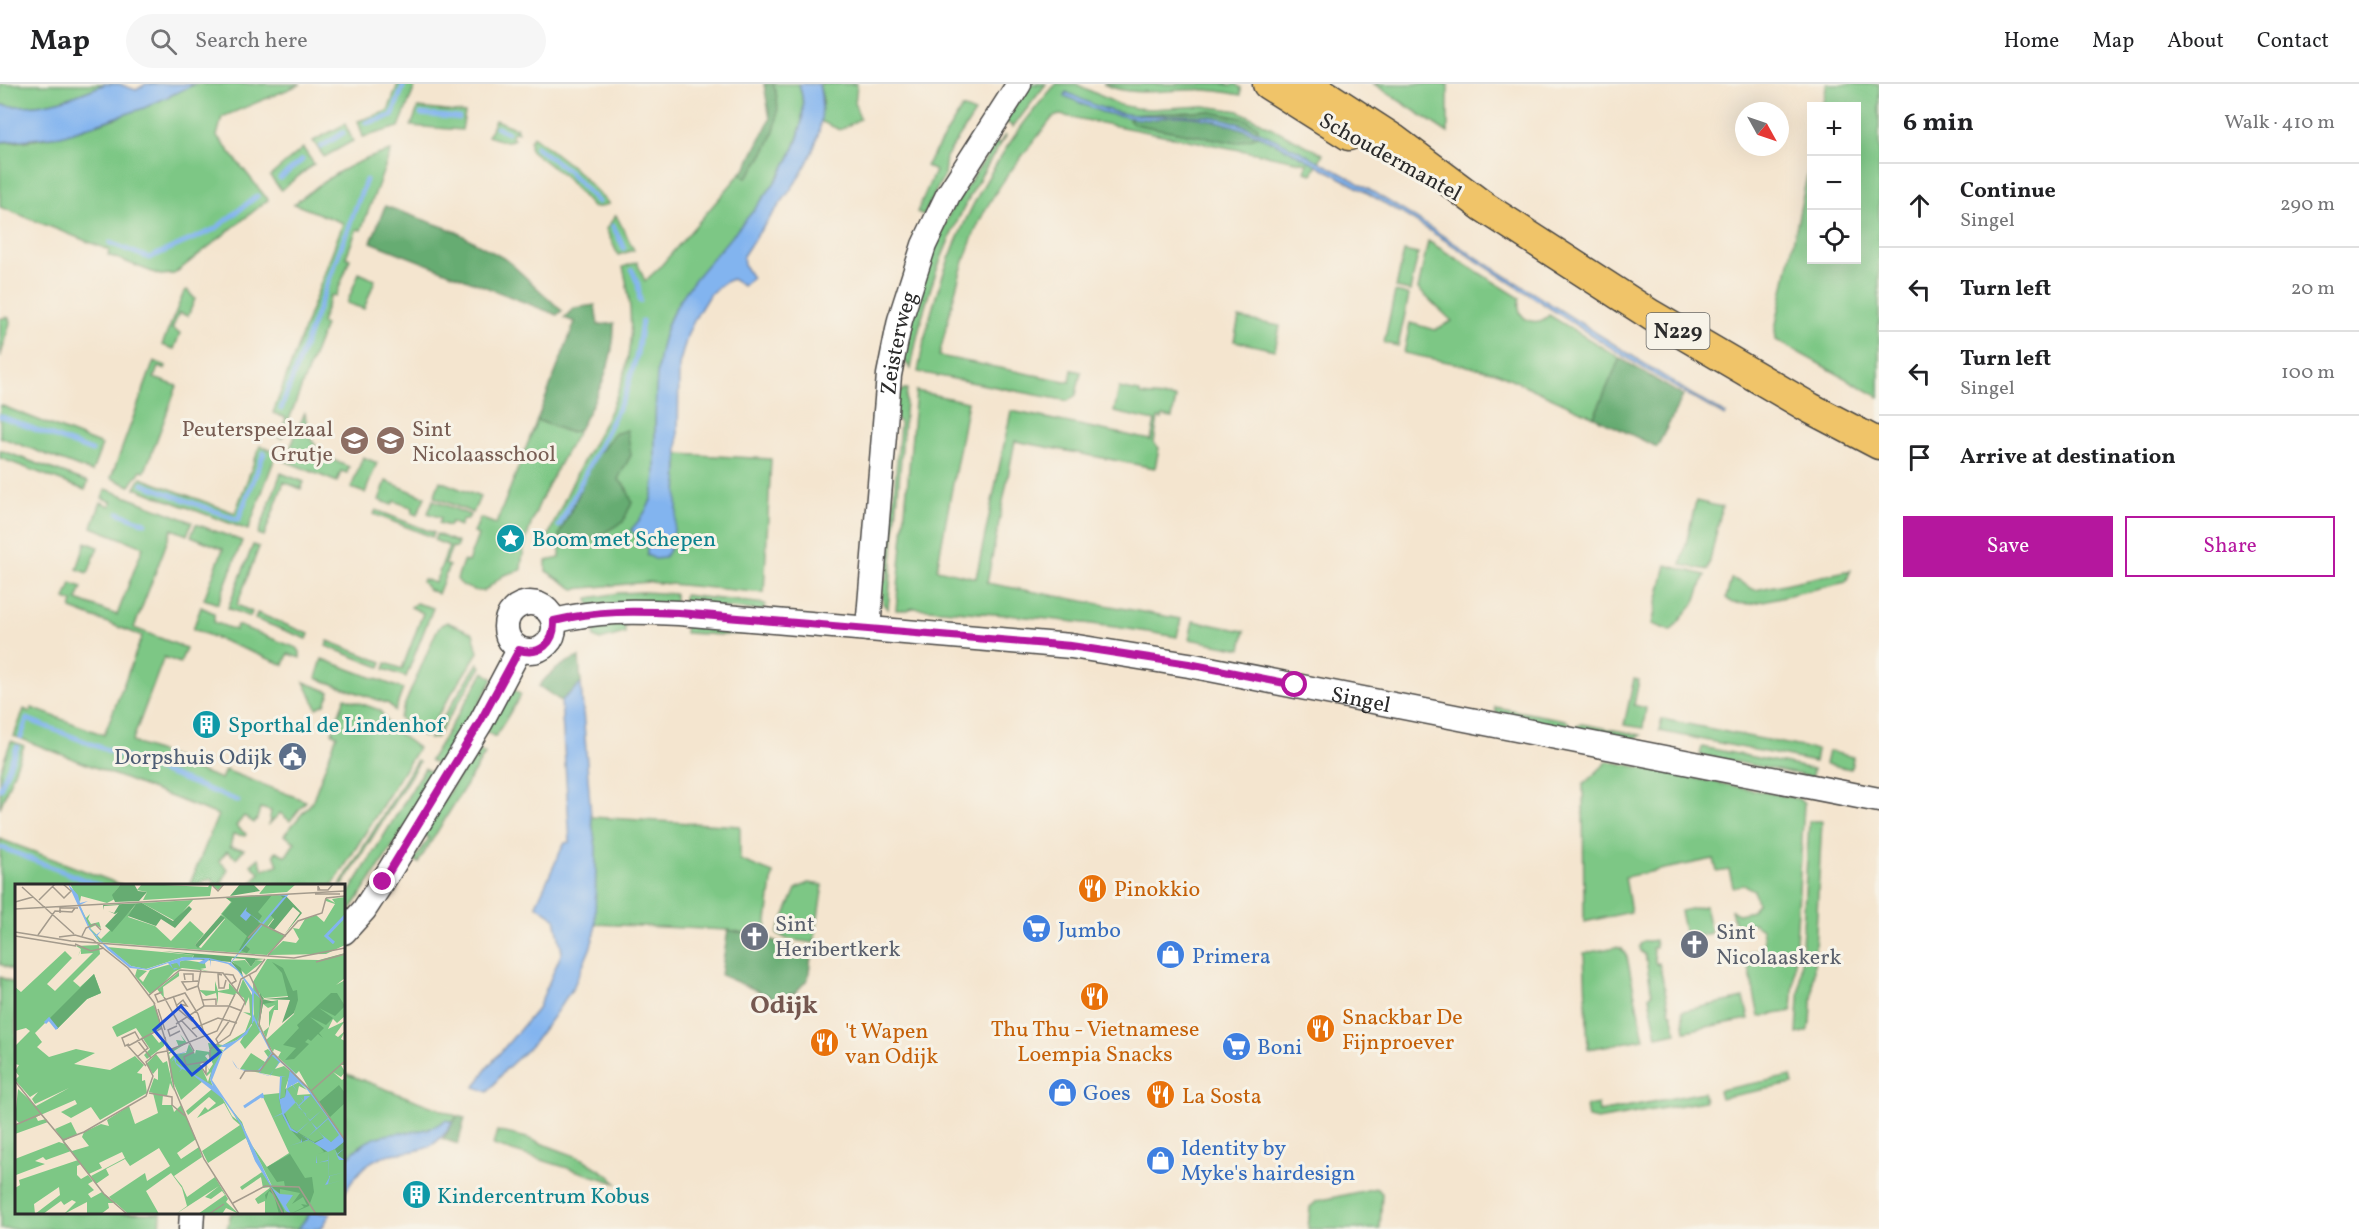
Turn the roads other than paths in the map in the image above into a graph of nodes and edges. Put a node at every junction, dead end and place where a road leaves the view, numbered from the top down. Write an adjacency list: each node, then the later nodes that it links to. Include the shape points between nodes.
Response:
1 (1019, 84): 7 (street, Zeisterweg, via 948,195 924,245 900,320 889,375)
2 (1268, 84): 4 (main road, Schoudermantel / N229, via 1382,155)
3 (1308, 84): 4 (main road, Schoudermantel / N229, via 1393,139)
4 (1484, 207): 5 (main road, Schoudermantel / N229, via 1651,315)
5 (1879, 444)
6 (554, 621): 7 (street, Singel, via 619,610); 8 (street, via 554,631 545,647 537,651); 8 (street, via 547,610 535,604 514,609 506,621 506,630)
7 (868, 629): 9 (street, Singel, via 1071,646 1189,664)
8 (519, 650): 10 (street, via 396,860 364,910)
9 (1879, 800)
10 (345, 931)
11 (192, 1214): 12 (street)
12 (191, 1229)

